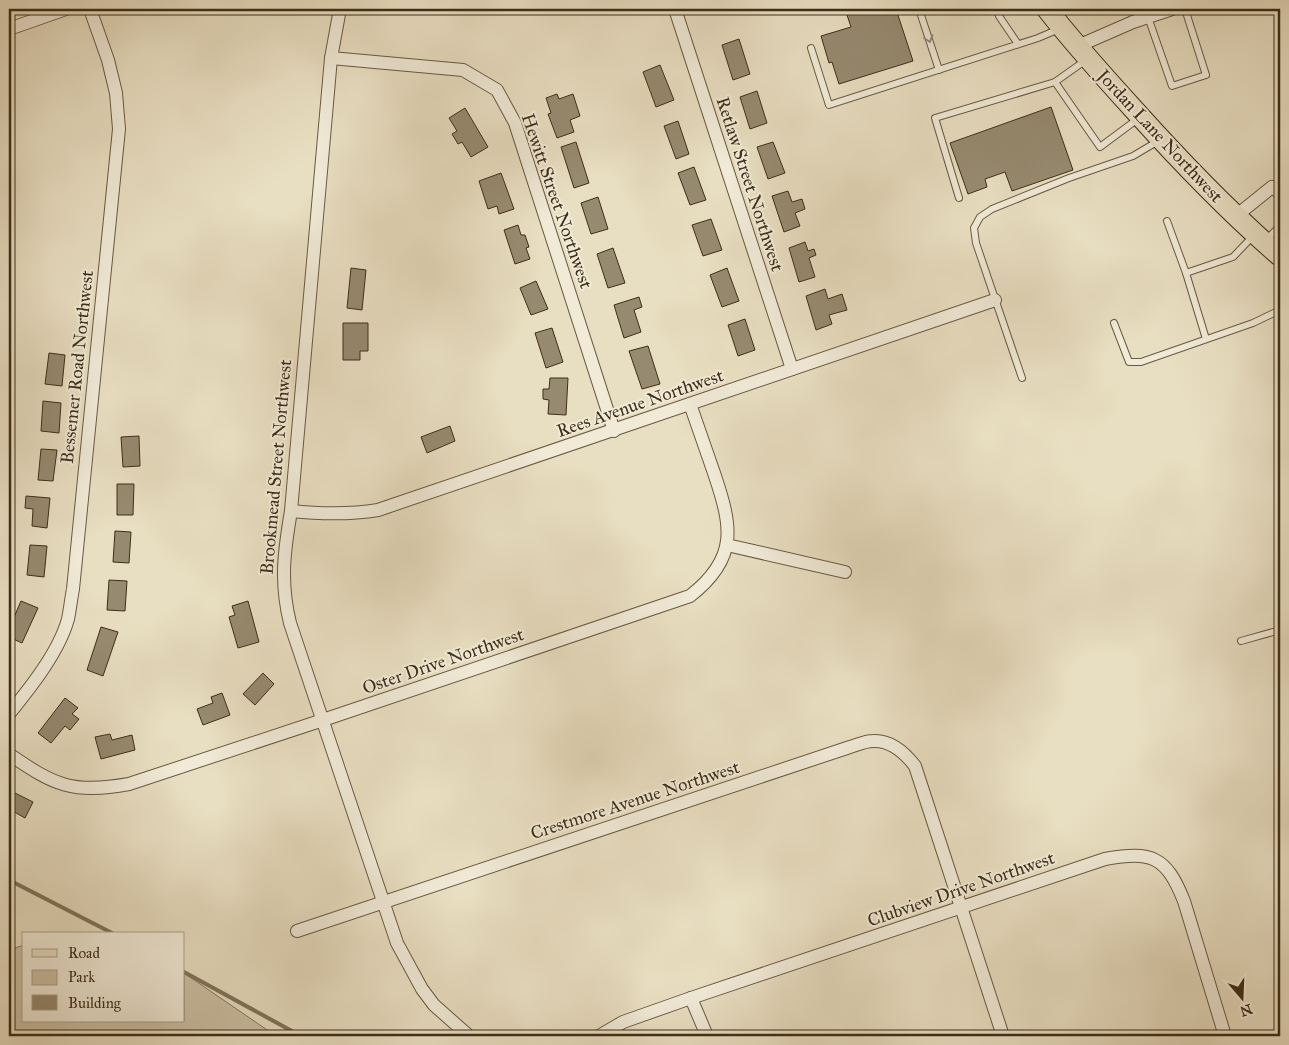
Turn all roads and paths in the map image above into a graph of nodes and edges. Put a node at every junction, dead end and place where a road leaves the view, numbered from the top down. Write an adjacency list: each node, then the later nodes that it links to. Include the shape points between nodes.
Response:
1 (66, 9): 12 (street)
2 (90, 9): 42 (street, Bessemer Road Northwest, via 116,93 119,129 73,589 68,620 61,636)
3 (340, 9): 16 (street, Brookmead Street Northwest)
4 (675, 9): 33 (street, Retlaw Street Northwest)
5 (919, 9): 17 (lane, one-way to 17)
6 (997, 9): 13 (lane)
7 (1047, 9): 11 (main road, Jordan Lane Northwest)
8 (1172, 9): 10 (street)
9 (1185, 9): 10 (lane, via 1206,75 1172,86)
10 (1148, 17): 15 (street)
11 (1062, 28): 13 (lane); 15 (main road, Jordan Lane Northwest)
12 (9, 29)
13 (1018, 44): 17 (lane)
14 (811, 48): 17 (lane, via 829,105)
15 (1083, 52): 18 (lane); 19 (main road, Jordan Lane Northwest)
16 (331, 58): 36 (street, Hewitt Street Northwest, via 463,70 497,90 515,123); 37 (street, Brookmead Street Northwest)
17 (939, 70)
18 (1055, 82): 19 (lane, via 1100,146); 22 (lane, via 935,118)
19 (1140, 117): 20 (main road, Jordan Lane Northwest)
20 (1161, 139): 23 (main road, Jordan Lane Northwest); 29 (lane, via 1134,156 1069,178 992,209 980,217 974,228 976,243)
21 (1280, 193): 23 (street, via 1272,188)
22 (959, 198)
23 (1236, 216): 26 (main road, Jordan Lane Northwest)
24 (1167, 221): 28 (lane)
25 (1280, 226): 26 (lane)
26 (1260, 238): 27 (main road, Jordan Lane Northwest); 28 (lane, via 1233,256)
27 (1280, 256)
28 (1186, 272): 32 (lane)
29 (996, 300): 33 (street, Rees Avenue Northwest); 34 (lane)
30 (1280, 310): 32 (lane, via 1254,323)
31 (1114, 323): 32 (lane, via 1129,362 1141,362)
32 (1206, 339)
33 (792, 369): 35 (street, Rees Avenue Northwest)
34 (1022, 378)
35 (690, 404): 36 (street, Rees Avenue Northwest); 38 (street, Oster Drive Northwest, via 723,499 728,524)
36 (614, 431): 37 (street, Rees Avenue Northwest, via 378,510 358,514)
37 (291, 511): 43 (street, Brookmead Street Northwest, via 284,556 286,605)
38 (727, 545): 39 (street); 43 (street, Oster Drive Northwest, via 717,571 690,596)
39 (845, 572)
40 (1280, 630): 41 (lane)
41 (1241, 642)
42 (9, 714)
43 (323, 720): 44 (street, Oster Drive Northwest, via 129,784 103,789 67,786 30,769); 45 (street, Brookmead Street Northwest)
44 (9, 754)
45 (383, 902): 46 (street, Crestmore Avenue Northwest, via 873,741 898,748 915,766); 47 (street, Crestmore Avenue Northwest); 49 (street, Brookmead Street Northwest, via 397,944 422,989)
46 (960, 908): 48 (street, Clubview Drive Northwest); 52 (street); 53 (street, Clubview Drive Northwest, via 1105,859 1139,854 1152,859 1167,868 1176,882)
47 (297, 931)
48 (691, 998): 50 (street, Clubview Drive Northwest, via 623,1022); 51 (street)
49 (469, 1036)
50 (599, 1036)
51 (707, 1036)
52 (1003, 1036)
53 (1225, 1036)

